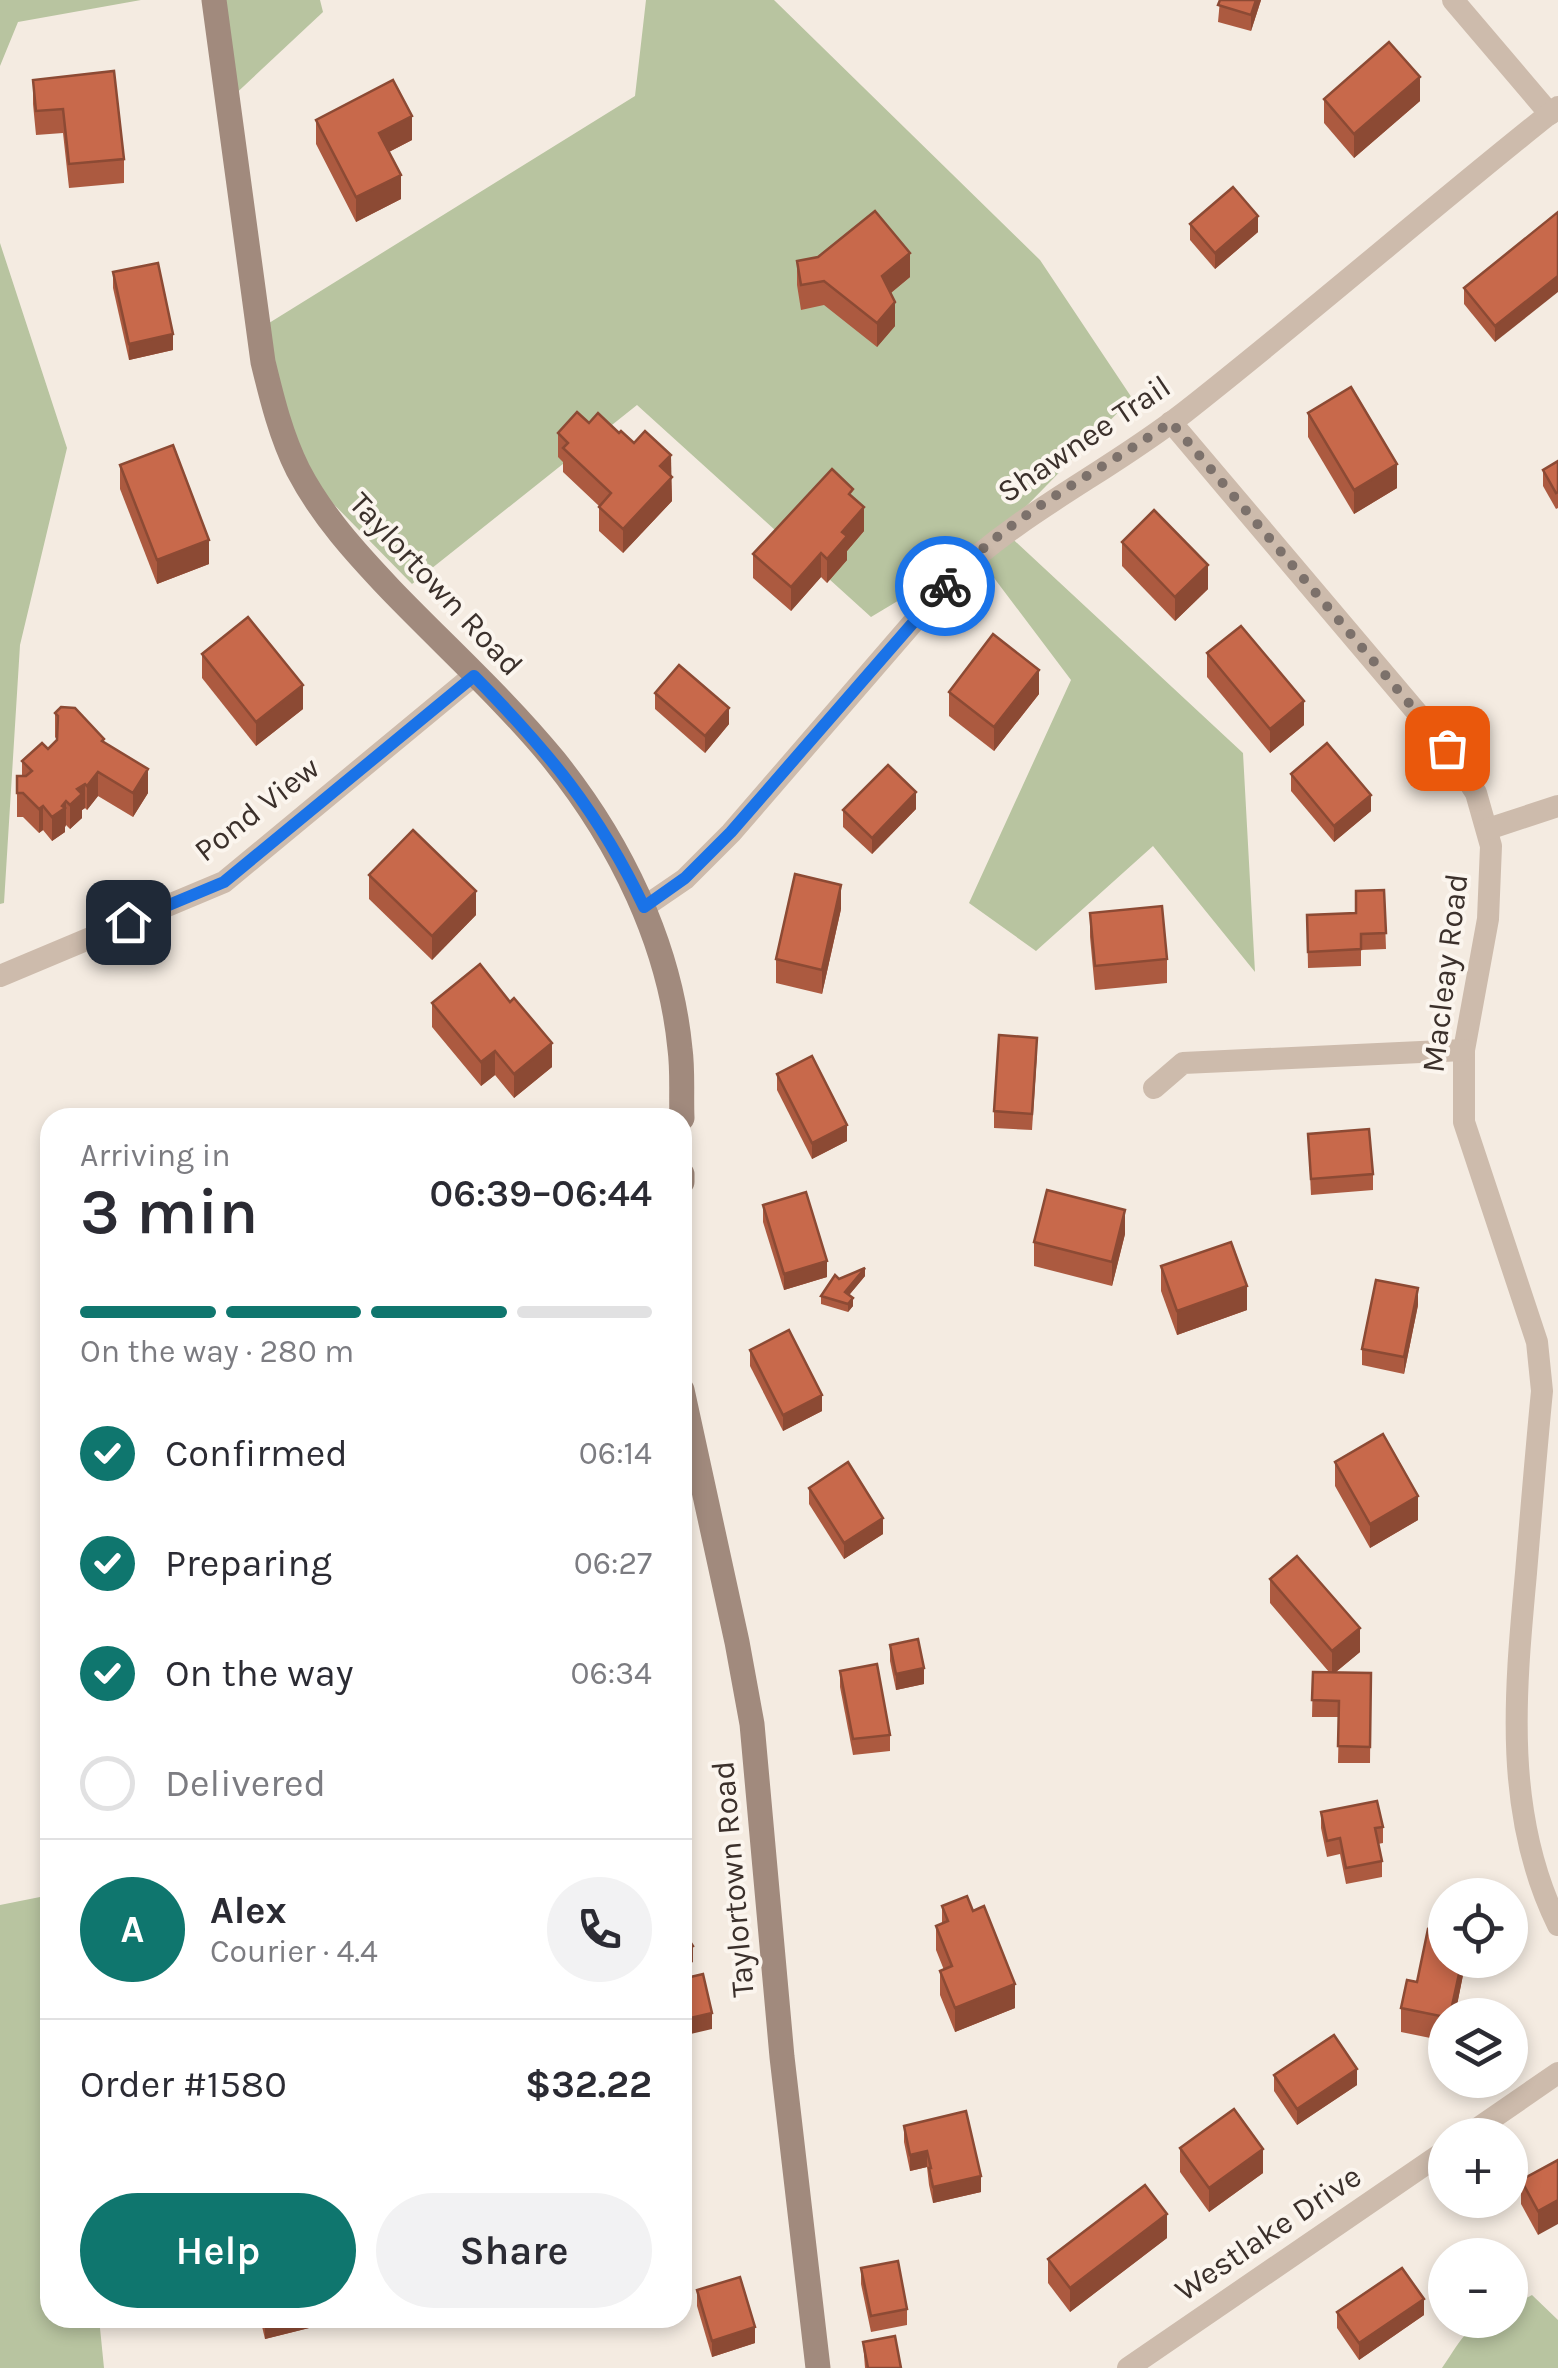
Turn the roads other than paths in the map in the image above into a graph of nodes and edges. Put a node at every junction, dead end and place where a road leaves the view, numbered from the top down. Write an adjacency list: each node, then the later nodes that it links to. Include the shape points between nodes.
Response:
1 (214, 0): 5 (street, Taylortown Road, via 276,416 297,468 348,545)
2 (1453, 0): 3 (street)
3 (1554, 111): 4 (street, Shawnee Trail)
4 (1171, 422): 7 (street, Macleay Road, via 1447,748 1476,793); 8 (street, Shawnee Trail, via 982,549 731,832)
5 (474, 676): 8 (street, Taylortown Road, via 584,801); 9 (street, Pond View, via 224,882)
6 (1558, 806): 7 (street)
7 (1488, 829): 10 (street, Macleay Road, via 1488,919)
8 (644, 907): 12 (street, Taylortown Road, via 674,1013)
9 (0, 976)
10 (1464, 1050): 11 (street, via 1183,1063); 14 (street, Macleay Road, via 1464,1122 1541,1368 1515,1697 1529,1846)
11 (1154, 1088)
12 (682, 1108)
13 (692, 1438): 18 (street, Taylortown Road, via 752,1724)
14 (1558, 1924)
15 (1558, 2073): 16 (street)
16 (1493, 2118)
17 (1428, 2163): 19 (street, Westlake Drive)
18 (818, 2368)
19 (1128, 2368)

